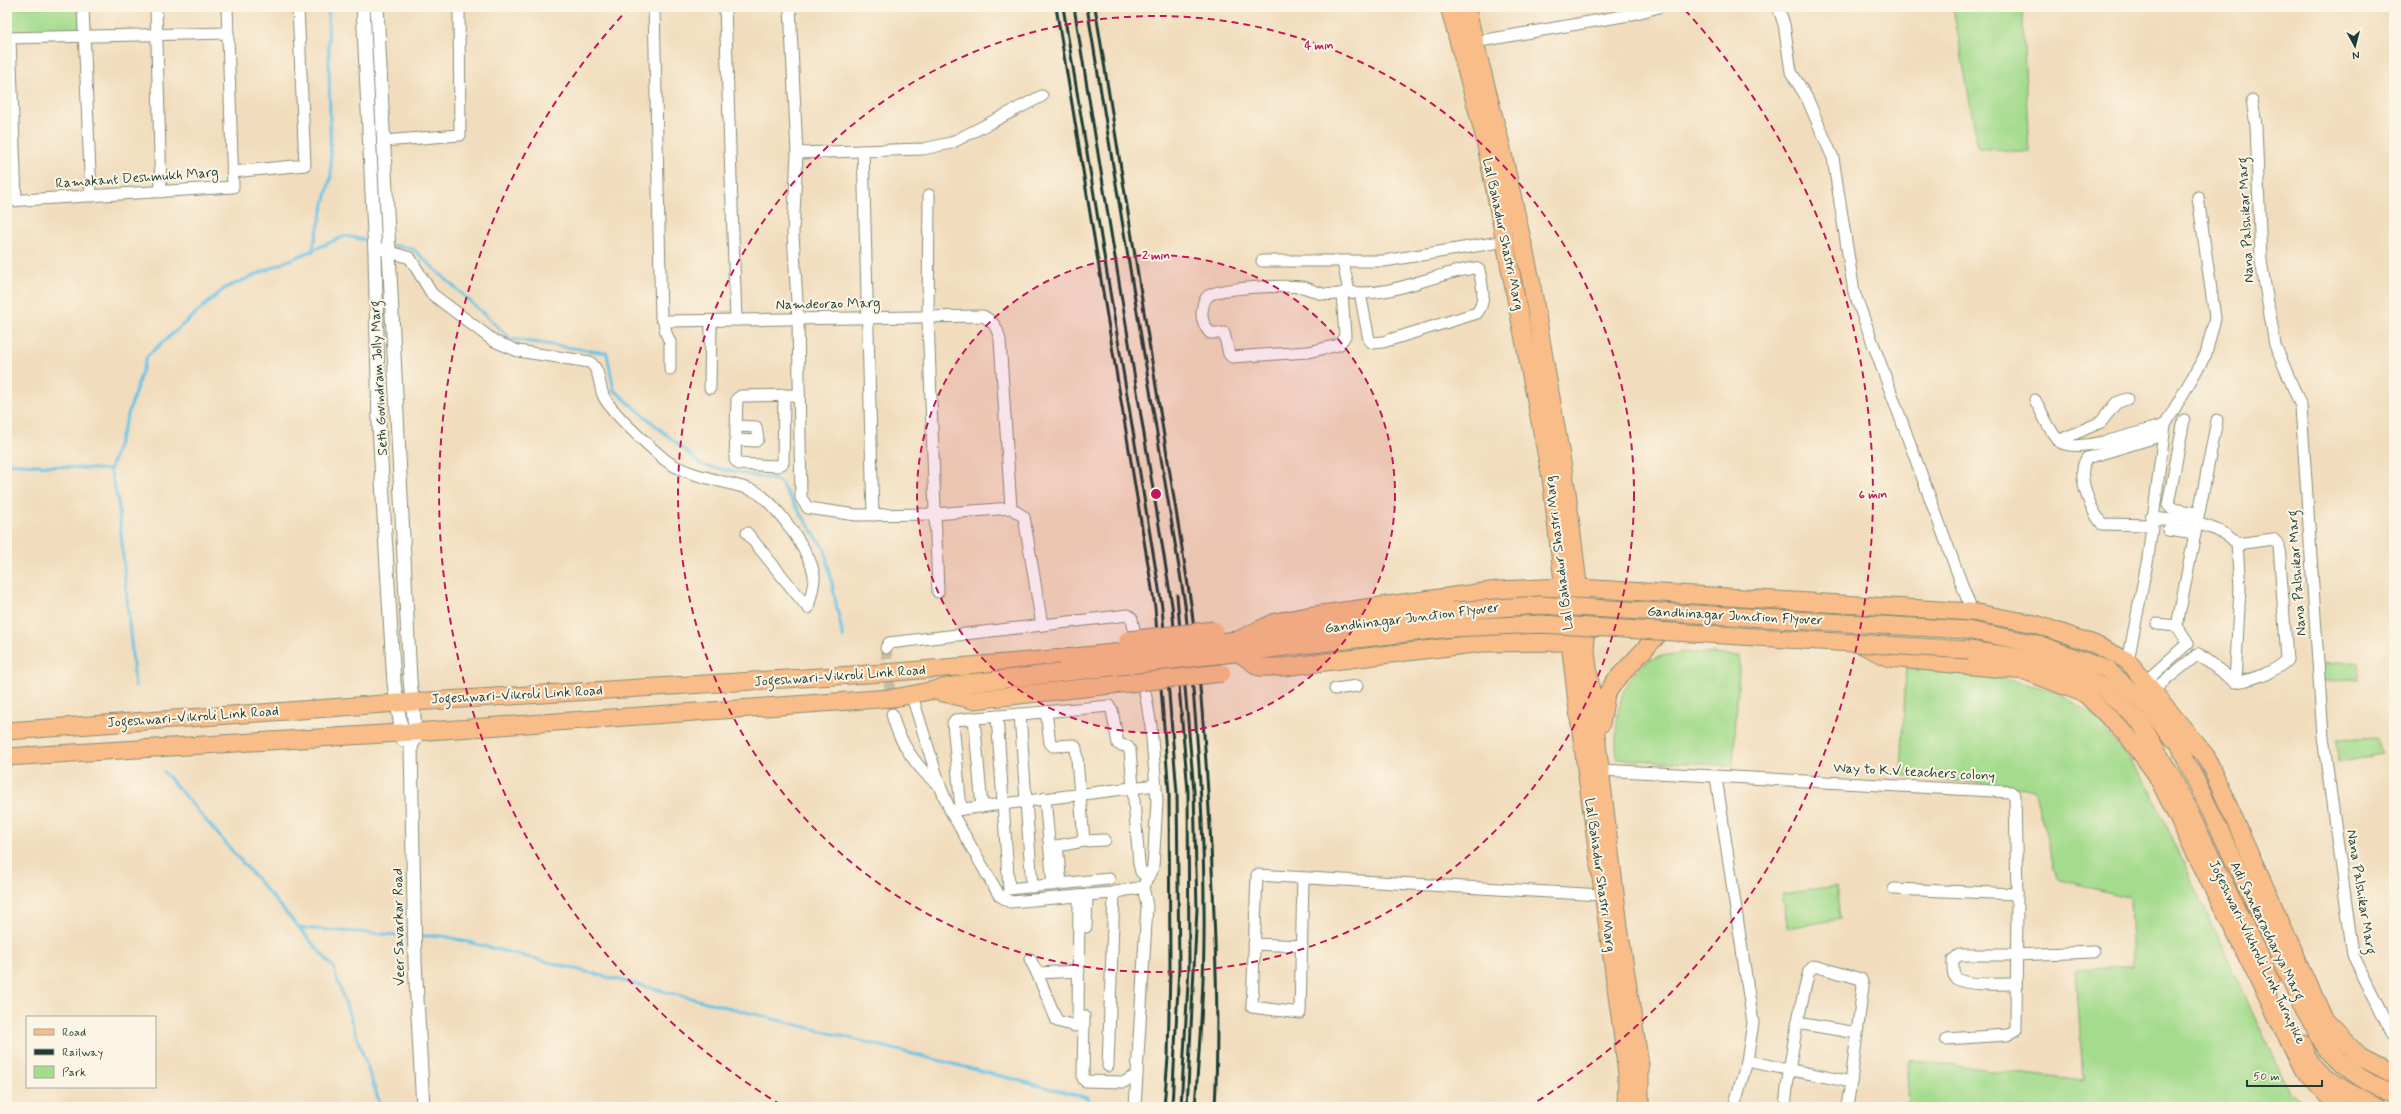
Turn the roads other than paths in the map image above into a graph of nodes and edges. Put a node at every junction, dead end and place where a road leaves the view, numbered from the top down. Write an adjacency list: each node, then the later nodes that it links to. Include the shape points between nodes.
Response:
1 (83, 7): 17 (street)
2 (156, 7): 16 (street)
3 (227, 7): 15 (street, Ramakant Deshmukh Marg)
4 (298, 7): 25 (street, via 305,165)
5 (363, 7): 31 (street)
6 (377, 7): 22 (street, Seth Govindram Jolly Marg)
7 (459, 7): 22 (street, via 460,135)
8 (654, 7): 43 (street, via 660,313)
9 (725, 7): 41 (street)
10 (790, 7): 24 (street)
11 (1449, 7): 19 (main road, Lal Bahadur Shastri Marg)
12 (1466, 7): 19 (main road, Lal Bahadur Shastri Marg)
13 (1659, 7): 19 (street, via 1630,16)
14 (1778, 7): 69 (street, via 1784,24 1791,72 1807,98 1834,158 1854,292)
15 (228, 33): 16 (street); 25 (street, Ramakant Deshmukh Marg)
16 (158, 34): 17 (street); 26 (street)
17 (85, 36): 18 (street); 28 (street)
18 (9, 38): 30 (street)
19 (1467, 44): 33 (main road, Lal Bahadur Shastri Marg); 57 (main road, Lal Bahadur Shastri Marg, via 1501,145 1531,280)
20 (1042, 96): 23 (street, via 951,143 924,150)
21 (2252, 101): 136 (street, Nana Palshikar Marg, via 2256,125 2262,269 2274,345 2301,406 2323,737 2353,955)
22 (383, 141): 32 (street, Seth Govindram Jolly Marg)
23 (862, 151): 24 (street); 40 (street)
24 (797, 153): 42 (street, via 793,233)
25 (232, 172): 26 (street, Ramakant Deshmukh Marg, via 233,187)
26 (161, 192): 28 (street, Ramakant Deshmukh Marg)
27 (929, 195): 39 (street)
28 (91, 196): 30 (street, Ramakant Deshmukh Marg)
29 (2198, 197): 54 (street, via 2215,318 2206,354)
30 (12, 201)
31 (373, 224): 32 (street); 34 (street)
32 (388, 224): 35 (street, Seth Govindram Jolly Marg)
33 (1506, 240): 37 (street, via 1384,261); 57 (main road, Lal Bahadur Shastri Marg)
34 (375, 248): 35 (street); 88 (street, via 379,425 391,645)
35 (388, 248): 65 (street, via 410,258 432,294 494,342 518,351 590,362 597,369 603,396 665,460 696,474 754,490 773,505 800,542 814,575 808,608); 88 (street, Seth Govindram Jolly Marg)
36 (1262, 261): 37 (street)
37 (1343, 262): 38 (street)
38 (1350, 293): 38 (street, via 1369,340 1373,343 1477,313 1481,308 1483,296 1480,270 1475,268 1384,291); 38 (street, via 1320,293 1303,287 1288,286 1267,286 1216,293 1205,300 1202,318 1204,327 1210,333 1224,333 1232,357 1323,350 1339,345 1345,336)
39 (928, 318): 40 (street, Namdeorao Marg); 58 (street, Namdeorao Marg, via 982,316 992,321 998,329); 60 (street)
40 (867, 319): 42 (street, Namdeorao Marg); 61 (street)
41 (736, 320): 42 (street, Namdeorao Marg); 44 (street, Namdeorao Marg)
42 (798, 320): 48 (street)
43 (664, 321): 44 (street, Namdeorao Marg); 45 (street, via 670,342)
44 (711, 321): 46 (street)
45 (670, 369)
46 (710, 388)
47 (784, 395): 48 (street); 53 (street, via 741,396 737,399); 55 (street, via 782,463 778,466 739,464 735,460)
48 (798, 395): 61 (street, via 801,498 808,508)
49 (2127, 399): 56 (street, via 2116,403 2101,422)
50 (2035, 400): 56 (street)
51 (2184, 420): 59 (street, via 2168,505 2172,509)
52 (2217, 420): 59 (street)
53 (736, 426): 55 (street); 55 (street, via 756,427 758,434 756,441)
54 (2164, 430): 56 (street, via 2088,446 2069,446); 62 (street); 62 (street, via 2087,458 2084,462 2085,492 2094,514 2102,524)
55 (736, 440)
56 (2058, 441)
57 (1558, 477): 67 (main road, Lal Bahadur Shastri Marg)
58 (1011, 508): 60 (street); 72 (street, via 1024,518)
59 (2198, 513): 63 (street)
60 (935, 514): 61 (street); 68 (street)
61 (873, 515)
62 (2151, 522): 63 (street); 81 (street, via 2148,558)
63 (2196, 529): 64 (street); 66 (street, via 2230,536); 73 (street)
64 (2168, 530)
65 (747, 533)
66 (2238, 544): 82 (street, via 2240,588); 82 (street, via 2273,539 2279,546 2287,660 2281,666)
67 (1571, 587): 69 (main road); 74 (main road, Lal Bahadur Shastri Marg); 75 (main road, Lal Bahadur Shastri Marg); 78 (main road, via 1498,590 1307,616 1275,622)
68 (938, 592)
69 (1972, 612): 81 (main road, via 2036,624 2094,644)
70 (1669, 623): 74 (main road, via 1605,621); 96 (main road, via 1615,681 1606,695); 97 (main road, via 1846,637 1889,658 2025,671 2085,694)
71 (2157, 624): 73 (street)
72 (1042, 625): 79 (street, via 889,643); 103 (street, via 1128,615 1132,619 1151,726)
73 (2177, 626): 77 (street)
74 (1585, 634): 75 (main road); 96 (main road, Lal Bahadur Shastri Marg)
75 (1570, 642): 78 (main road, via 1482,643 1284,667 1259,667); 123 (main road, Lal Bahadur Shastri Marg)
76 (1216, 643): 78 (main road); 78 (main road); 85 (main road, Jogeshwari-Vikroli Link Road, bridge); 88 (main road, Jogeshwari-Vikroli Link Road, bridge, via 1064,652 1027,662 884,674)
77 (2188, 643): 80 (street); 86 (street)
78 (1239, 647): 85 (main road, bridge, via 1222,673 973,700); 99 (main road, Gandhinagar Junction Flyover, bridge, via 1453,611 1540,605 1967,630 2038,644 2108,670 2151,709); 100 (main road, Gandhinagar Junction Flyover, bridge, via 1451,628 1540,624 1969,650 2043,661 2101,686 2140,722)
79 (886, 648)
80 (2198, 654): 82 (street); 86 (street)
81 (2128, 661): 86 (main road)
82 (2235, 682)
83 (1357, 686): 84 (street)
84 (1335, 689)
85 (929, 690): 87 (main road, Jogeshwari-Vikroli Link Road)
86 (2153, 692): 99 (main road); 140 (main road, via 2206,756 2325,1021 2360,1057)
87 (912, 696): 95 (main road, Jogeshwari-Vikroli Link Road); 104 (street)
88 (404, 702): 94 (main road, Jogeshwari-Vikroli Link Road); 95 (street, Seth Govindram Jolly Marg)
89 (1046, 712): 91 (street); 105 (street, via 1109,706 1118,744 1130,750); 106 (street, via 1050,743 1053,746 1074,745 1076,748)
90 (892, 714): 104 (street, via 896,729 921,768)
91 (1020, 714): 92 (street); 108 (street)
92 (997, 716): 93 (street); 109 (street)
93 (974, 718): 110 (street); 111 (street, via 955,720 953,723)
94 (7, 731)
95 (409, 737): 98 (main road, Jogeshwari-Vikroli Link Road); 144 (street, Veer Savarkar Road, via 415,962)
96 (1598, 739): 101 (main road, Lal Bahadur Shastri Marg)
97 (2136, 747): 100 (main road); 151 (main road, via 2156,774 2304,1071 2331,1101)
98 (7, 757)
99 (2186, 760): 143 (main road, Adi Sankaracharya Marg, via 2318,1036 2341,1064 2375,1087)
100 (2167, 767): 152 (main road, Jogeshwari-Vikhroli Link Turnpike, via 2310,1059 2343,1091)
101 (1601, 770): 102 (street, Way to K.V teachers colony); 147 (main road, Lal Bahadur Shastri Marg, via 1620,936 1640,1065)
102 (1716, 777): 122 (street, Way to K.V teachers colony, via 2011,792 2015,796); 137 (street, via 1753,1023)
103 (1156, 785): 105 (street); 117 (street, via 1154,866)
104 (940, 786): 111 (street)
105 (1133, 788): 106 (street); 117 (street, via 1139,864)
106 (1081, 794): 107 (street); 113 (street)
107 (1045, 798): 108 (street); 114 (street)
108 (1025, 802): 109 (street); 119 (street)
109 (1003, 804): 110 (street); 119 (street, via 1009,889)
110 (982, 807): 111 (street)
111 (955, 810): 124 (street, via 999,895 1010,902)
112 (1105, 840): 113 (street)
113 (1084, 841): 114 (street)
114 (1053, 846): 118 (street)
115 (1303, 878): 123 (street); 125 (street, via 1257,875); 126 (street)
116 (1109, 879): 118 (street)
117 (1146, 883): 121 (street); 141 (street, via 1147,906)
118 (1057, 884): 119 (street)
119 (1032, 887)
120 (1894, 889): 122 (street)
121 (1114, 893): 124 (street); 138 (street)
122 (2017, 894): 128 (street, Way to K.V teachers colony)
123 (1602, 895): 146 (main road, Lal Bahadur Shastri Marg, via 1621,1024)
124 (1083, 896): 130 (street); 141 (street, via 1082,1078 1085,1081 1124,1082)
125 (1254, 944): 126 (street); 126 (street, via 1252,1008 1300,1013)
126 (1302, 946)
127 (2094, 952): 128 (street)
128 (2015, 955): 132 (street, Way to K.V teachers colony); 132 (street, via 1959,955 1954,960 1953,967 1957,980)
129 (1030, 958): 131 (street)
130 (1079, 971): 131 (street); 131 (street, via 1078,1024 1075,1026 1057,1021)
131 (1037, 973)
132 (2016, 984): 135 (street, Way to K.V teachers colony, via 2016,1030 2007,1035)
133 (1797, 1022): 134 (street); 134 (street, via 1809,971 1814,966 1861,979 1863,986); 139 (street)
134 (1856, 1033): 142 (street)
135 (1946, 1038)
136 (2394, 1038)
137 (1747, 1061): 139 (street); 148 (street)
138 (1108, 1066)
139 (1788, 1070): 142 (street); 149 (street)
140 (2394, 1073)
141 (1137, 1075): 145 (street)
142 (1851, 1082): 150 (street)
143 (2394, 1092)
144 (423, 1107)
145 (1135, 1107)
146 (1626, 1107)
147 (1640, 1107)
148 (1734, 1107)
149 (1786, 1107)
150 (1847, 1107)
151 (2343, 1107)
152 (2379, 1107)

